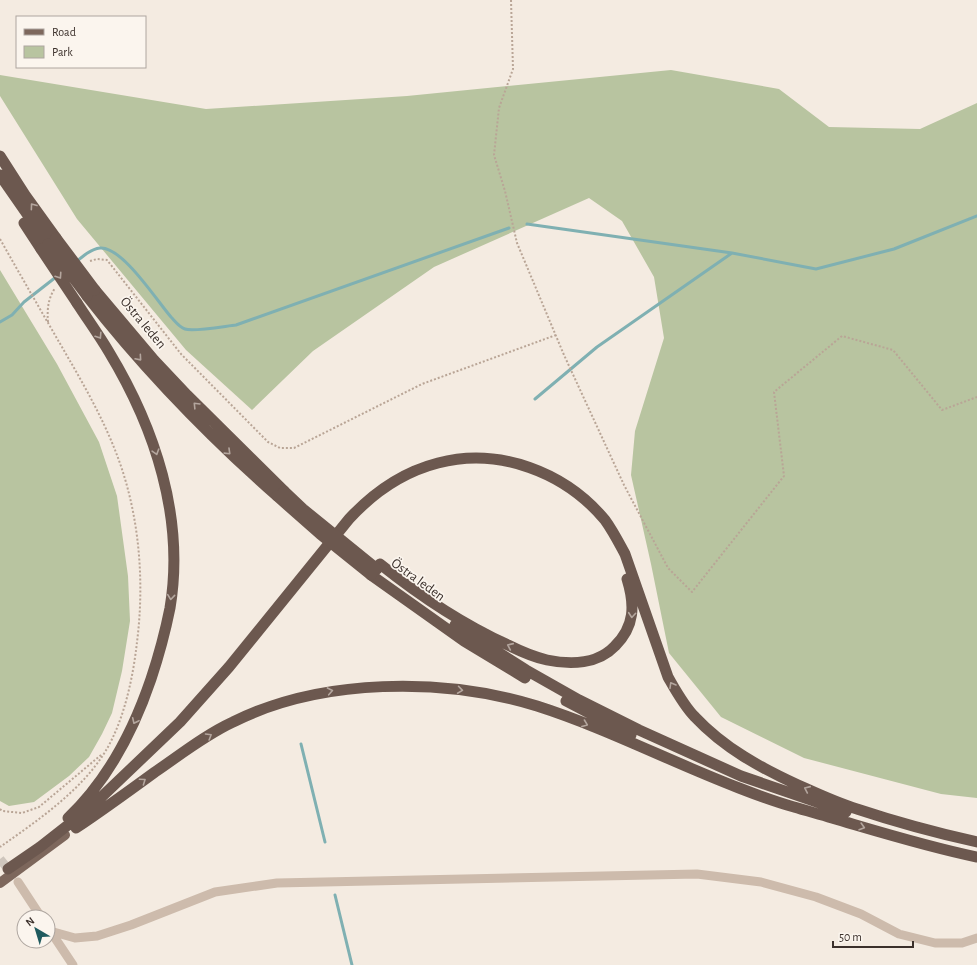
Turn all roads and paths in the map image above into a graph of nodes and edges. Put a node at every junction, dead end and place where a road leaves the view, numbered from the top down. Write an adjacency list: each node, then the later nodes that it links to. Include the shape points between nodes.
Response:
1 (511, 0): 10 (path, via 513,69 499,108 494,155 517,243)
2 (0, 156): 6 (highway, one-way to 2, via 25,195)
3 (0, 175): 6 (highway)
4 (0, 186): 6 (highway)
5 (0, 239): 9 (path)
6 (48, 244): 12 (highway, bridge, via 91,293 123,340 207,431 280,494 320,534); 21 (highway, one-way to 21, bridge, via 77,304 109,352 130,390 154,446 171,511 173,574 170,607 162,643 133,726 85,800)
7 (90, 261): 10 (path, via 106,260 180,354 268,442 280,448 294,448 422,384)
8 (56, 286): 9 (path, via 50,296)
9 (48, 323): 13 (path, via 99,413 116,452 126,481 139,551 140,624 134,670 125,703)
10 (556, 335): 11 (path, via 624,485 668,568 692,592 784,476 774,392 842,336 893,350 942,410)
11 (977, 397)
12 (376, 569): 15 (highway, via 418,609 505,666 592,715 717,773); 16 (highway, one-way to 12, via 104,804 157,754 208,700 363,514 392,490 425,474 457,466 491,465 533,475 567,494 598,523 615,550 630,590 631,622 618,644 599,658 571,663 546,660 464,622); 19 (highway, Östra leden, via 441,616 526,670 579,700 658,739 741,776 835,809)
13 (105, 752): 14 (path, via 39,807 22,813); 18 (path, via 80,784)
14 (0, 809)
15 (825, 815): 16 (highway, one-way to 15, via 195,744 232,722 299,697 337,690 379,687 456,689 501,696 536,706 637,744 740,788 793,807); 20 (highway, one-way to 20, via 911,841)
16 (65, 835): 23 (main road)
17 (977, 842): 21 (highway, one-way to 21, via 856,809 769,771 723,742 694,717 678,696 668,677 625,554 601,516 576,492 537,470 492,458 468,458 438,463 414,471 371,498 349,520 180,722 91,807)
18 (0, 847)
19 (977, 848)
20 (977, 857)
21 (4, 872)
22 (18, 882): 24 (street)
23 (0, 883)
24 (36, 909)
25 (56, 931): 26 (street, via 75,938 97,936 215,892 277,883 697,874 761,882 816,897 861,914 899,934 936,943 962,944)
26 (977, 938)
27 (56, 940): 28 (street)
28 (73, 965)

